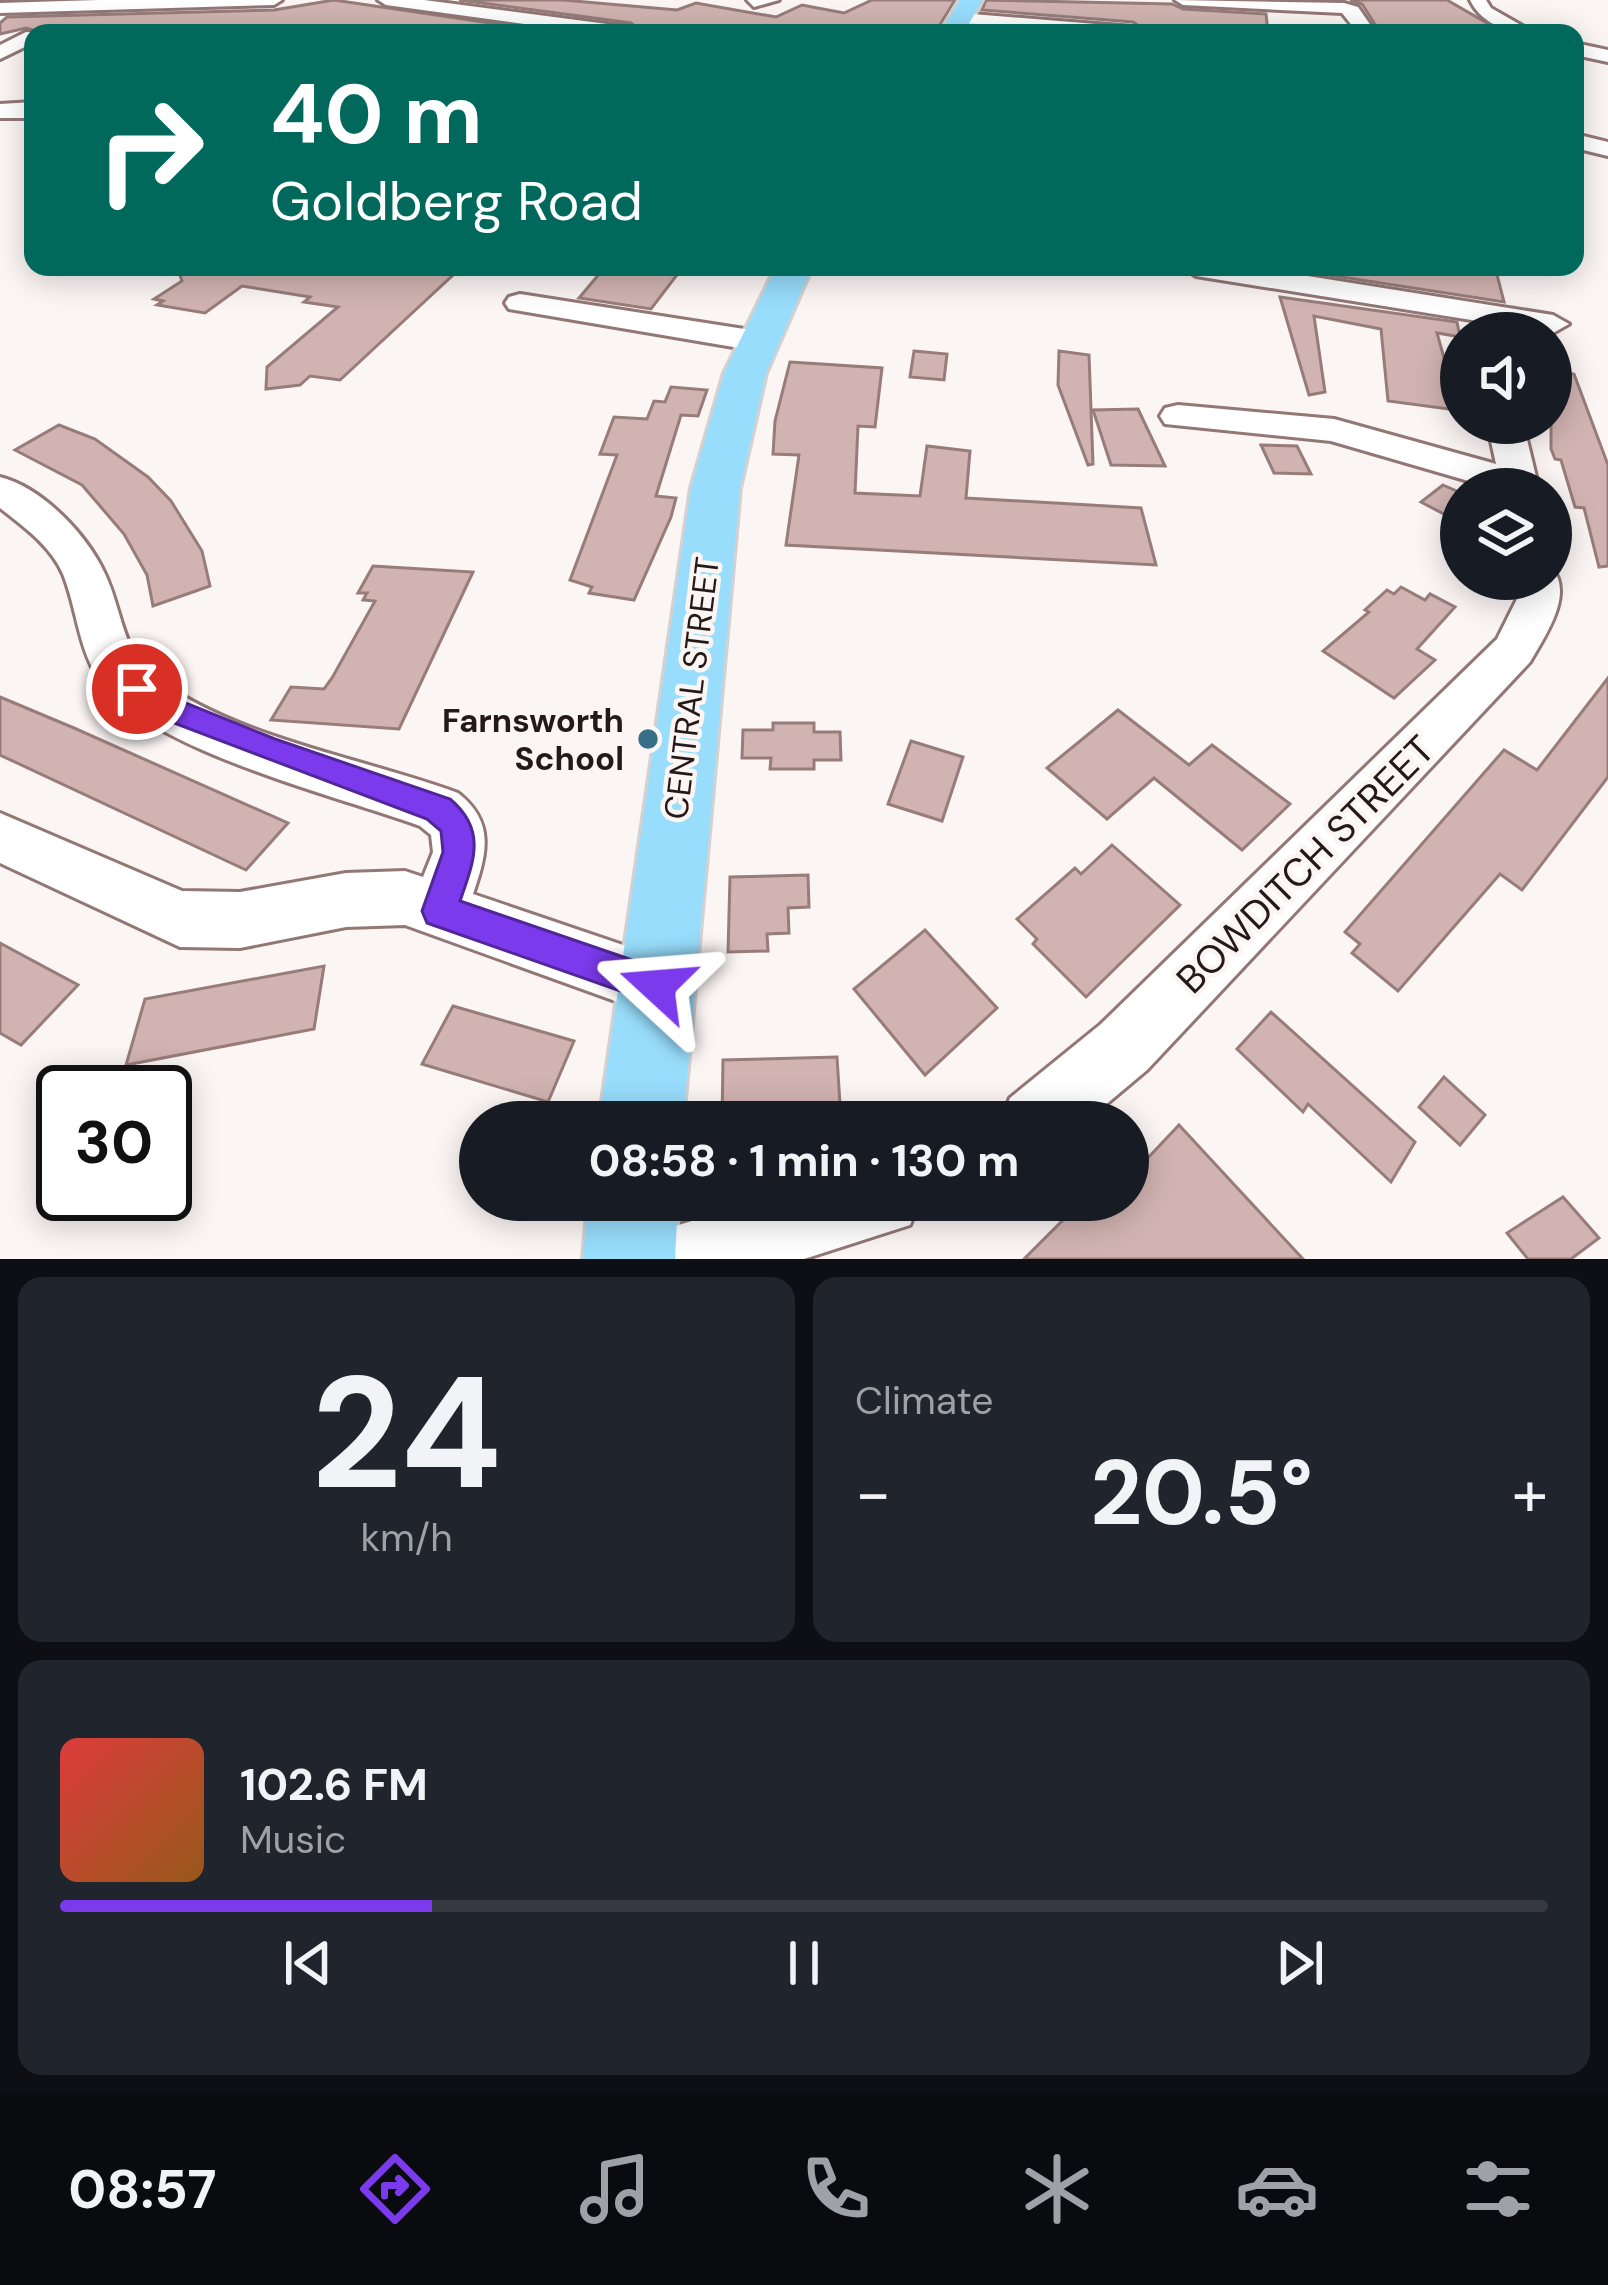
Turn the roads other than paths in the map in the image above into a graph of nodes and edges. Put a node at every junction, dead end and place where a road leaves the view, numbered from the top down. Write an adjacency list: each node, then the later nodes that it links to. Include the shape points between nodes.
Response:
1 (386, 0): 8 (street)
2 (1183, 0): 14 (street, via 1347,8)
3 (1478, 0): 15 (street)
4 (267, 1): 5 (street); 10 (street)
5 (96, 4): 6 (street); 9 (street)
6 (0, 8)
7 (961, 11): 13 (street)
8 (479, 12): 11 (street); 12 (street)
9 (56, 24)
10 (200, 24)
11 (446, 24)
12 (565, 24)
13 (1063, 24)
14 (1360, 24)
15 (1509, 24)
16 (790, 276): 20 (main road, CENTRAL STREET)
17 (1298, 276): 19 (street)
18 (520, 303): 20 (street)
19 (1442, 312)
20 (757, 341): 27 (main road, CENTRAL STREET, via 711,534)
21 (1178, 416): 22 (street, via 1334,430)
22 (1460, 468)
23 (0, 490): 26 (street, via 52,531 83,570 108,651 137,689 264,748 439,809 457,824 460,852)
24 (1538, 600): 29 (street, BOWDITCH STREET, via 1514,650 1124,1047)
25 (0, 837): 26 (street, via 180,919 240,920 376,896)
26 (439, 911): 27 (street)
27 (657, 986): 28 (main road, CENTRAL STREET)
28 (643, 1101)
29 (1059, 1101)
30 (632, 1221): 32 (main road)
31 (812, 1221): 33 (street)
32 (629, 1259)
33 (679, 1259)

